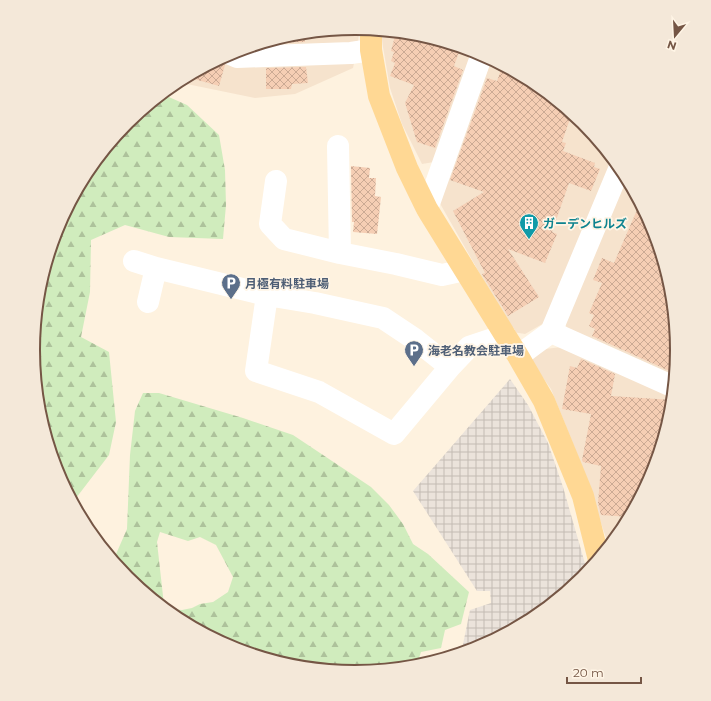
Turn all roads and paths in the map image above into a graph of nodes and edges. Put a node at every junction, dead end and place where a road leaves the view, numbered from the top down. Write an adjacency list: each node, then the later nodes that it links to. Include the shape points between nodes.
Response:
1 (371, 40): 2 (street, via 351,52); 7 (main road, via 379,96 407,168)
2 (241, 57)
3 (480, 61): 7 (street)
4 (338, 146): 8 (street)
5 (617, 174): 14 (street)
6 (276, 181): 8 (street, via 270,224 284,239)
7 (427, 209): 11 (main road)
8 (340, 253): 11 (street, via 442,275)
9 (134, 261): 10 (street)
10 (156, 268): 12 (street); 13 (street)
11 (465, 270): 15 (main road)
12 (267, 295): 17 (street, via 383,318); 17 (street, via 256,370 319,392 394,434)
13 (148, 302)
14 (551, 332): 16 (street); 18 (street)
15 (505, 335): 16 (main road); 17 (street, via 469,347)
16 (518, 356): 19 (main road, via 544,401 583,496)
17 (450, 367)
18 (669, 385)
19 (597, 554)

